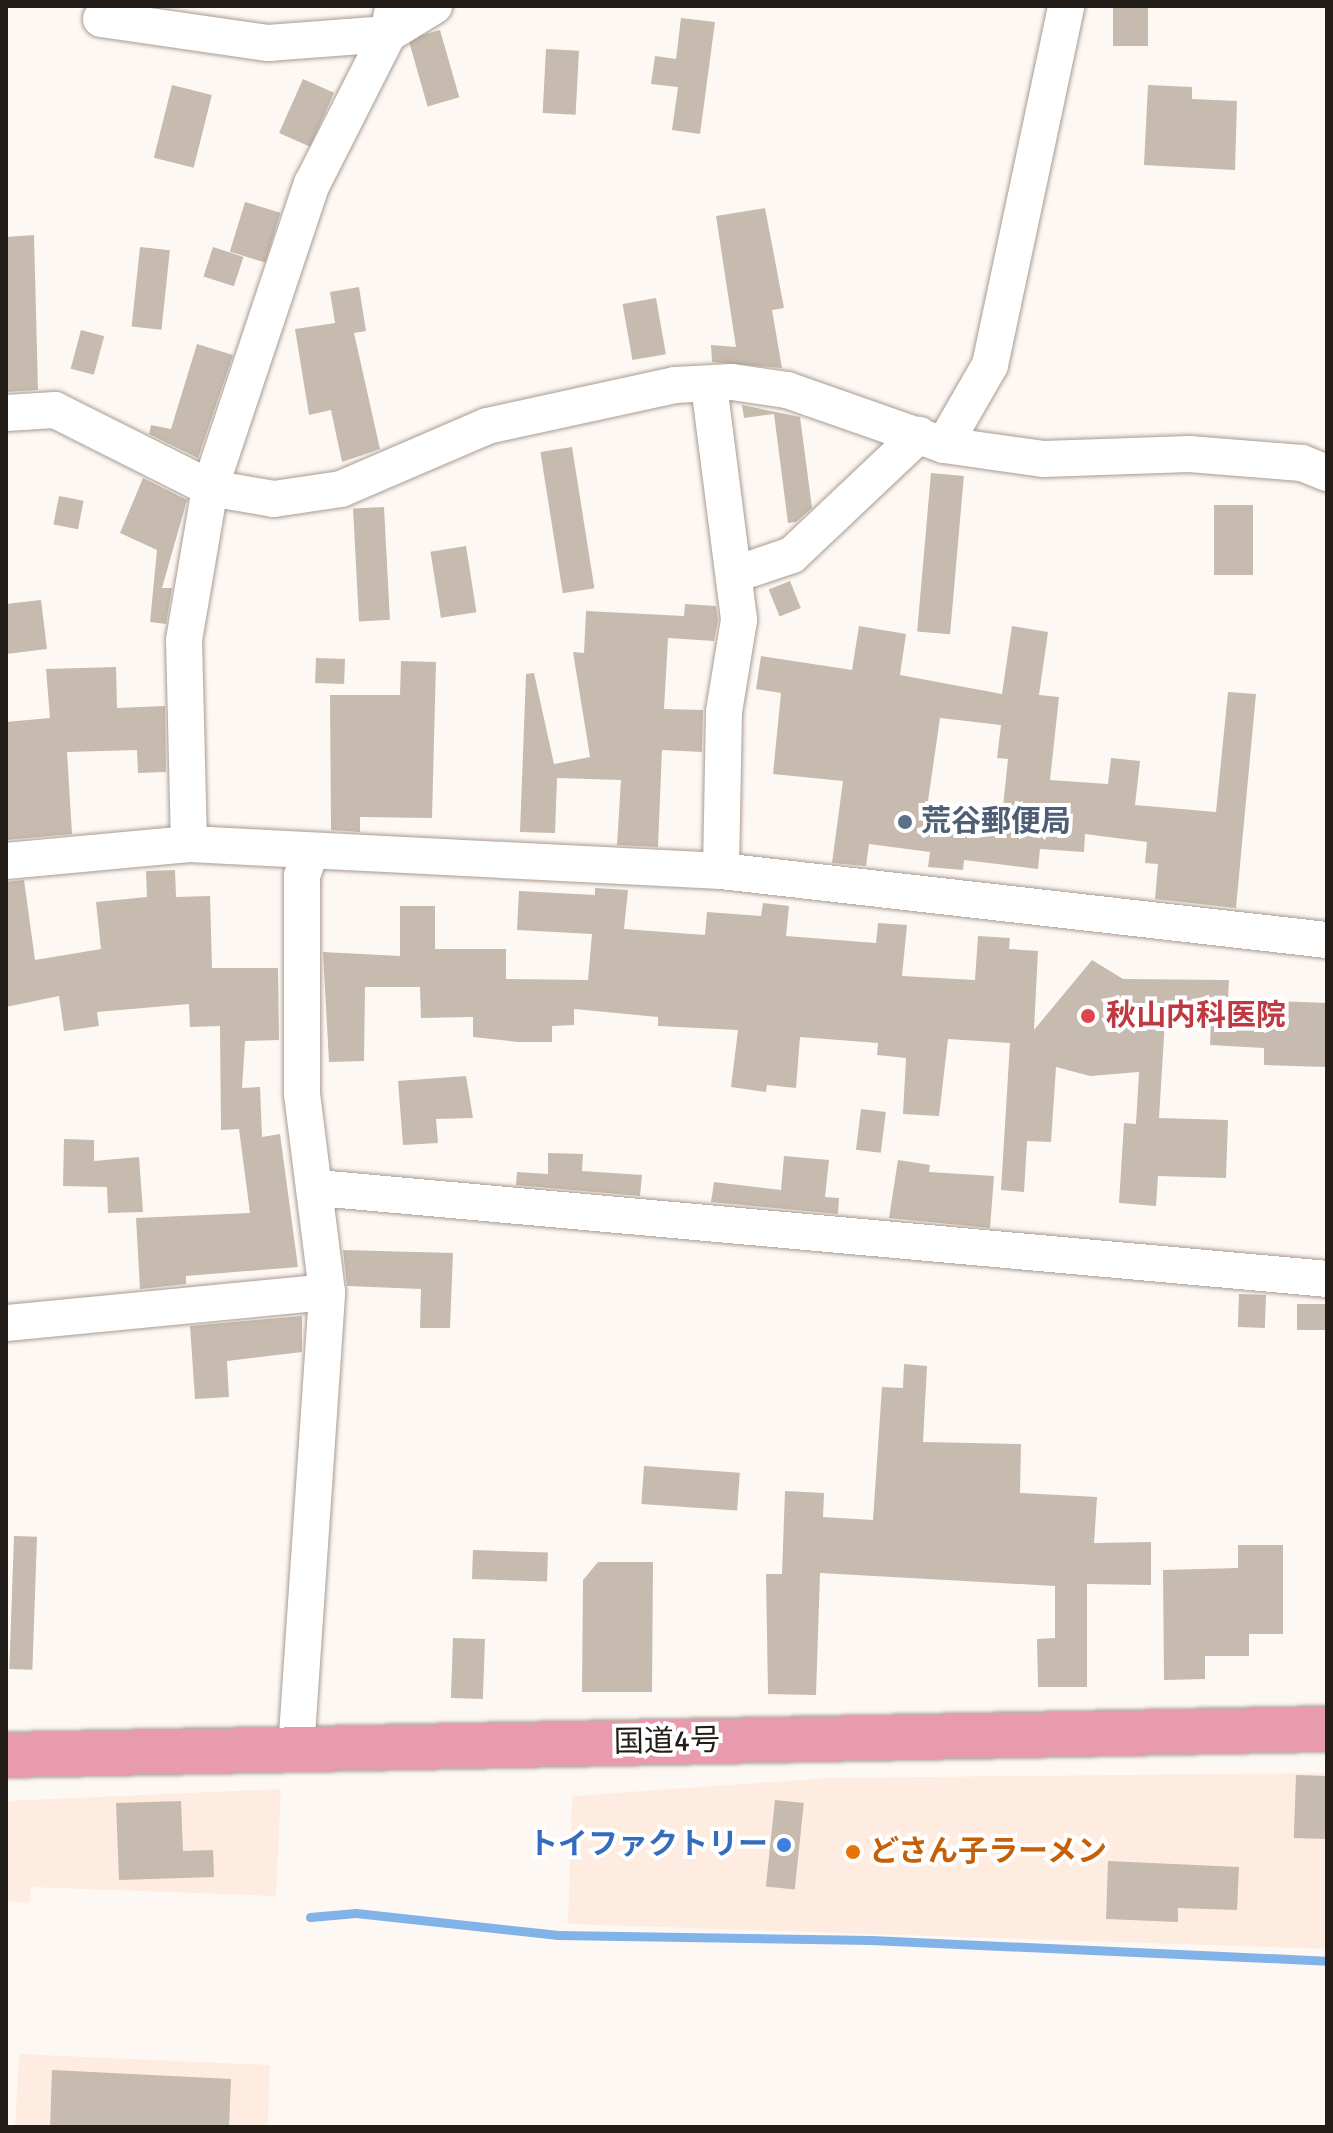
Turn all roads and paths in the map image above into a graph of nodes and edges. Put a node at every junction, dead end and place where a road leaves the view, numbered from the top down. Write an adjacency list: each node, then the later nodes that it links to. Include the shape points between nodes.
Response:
1 (434, 6): 4 (street)
2 (1066, 6): 7 (street, via 990,365)
3 (101, 19): 4 (street, via 268,43)
4 (391, 20): 9 (street, via 312,184)
5 (709, 385): 7 (street, via 787,390); 9 (street, via 675,385 487,426 341,489 274,499); 10 (street)
6 (6, 413): 9 (street, via 55,410)
7 (932, 440): 8 (street, via 1044,459 1203,455 1302,463); 10 (street, via 792,555)
8 (1327, 473)
9 (210, 488): 11 (street, via 184,640)
10 (736, 574): 14 (street, via 739,620 724,712)
11 (189, 844): 12 (street); 13 (street)
12 (310, 853): 14 (street); 16 (street, via 302,876 302,1093)
13 (6, 861)
14 (721, 871): 15 (street)
15 (1327, 940)
16 (318, 1188): 17 (street); 18 (street)
17 (1327, 1279)
18 (327, 1292): 19 (street); 21 (street)
19 (6, 1323)
20 (1327, 1729): 21 (highway, 国道4号)
21 (296, 1750): 22 (highway, 国道4号)
22 (6, 1755)

